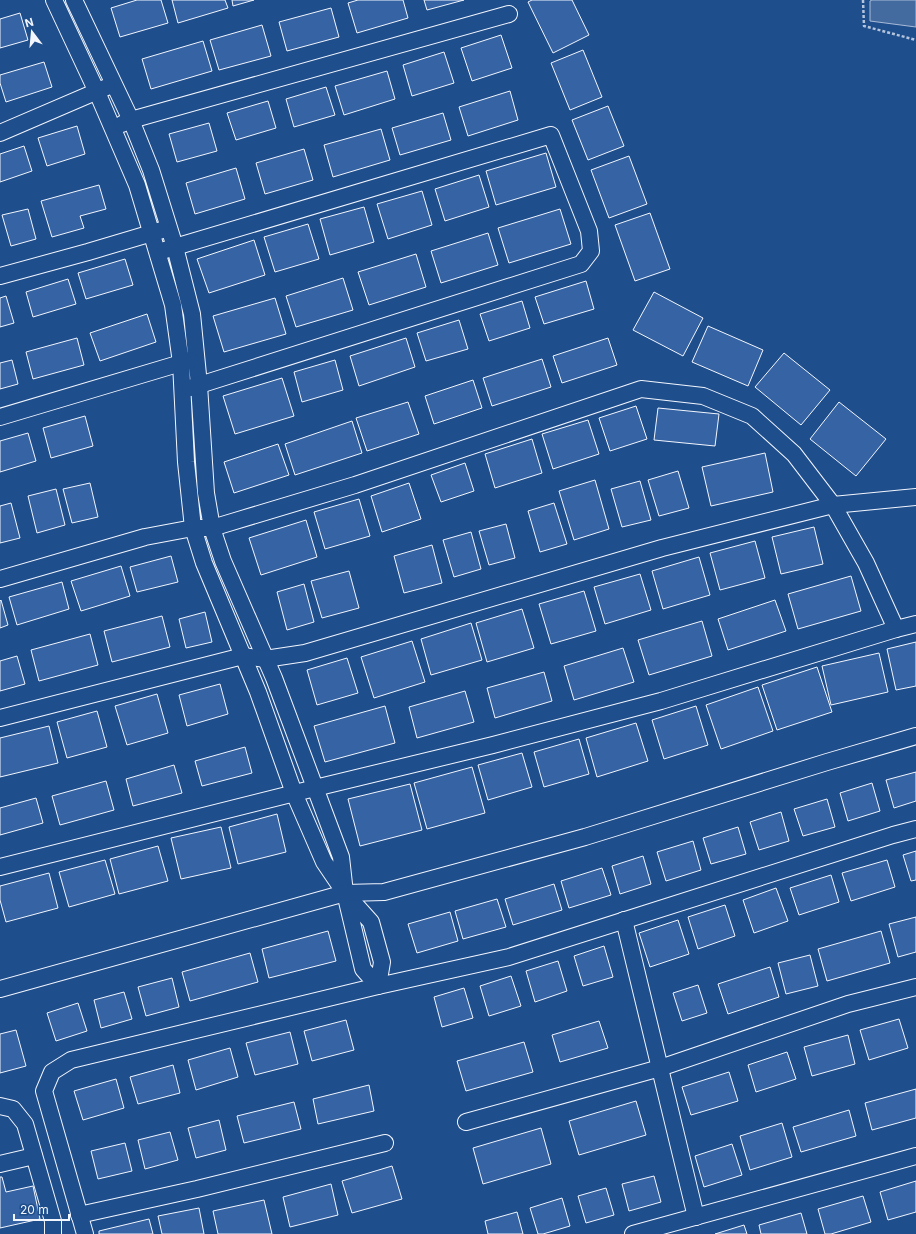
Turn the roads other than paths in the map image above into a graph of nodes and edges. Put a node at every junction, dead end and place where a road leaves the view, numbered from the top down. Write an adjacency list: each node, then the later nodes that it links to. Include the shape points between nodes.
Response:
1 (75, 0): 2 (street); 4 (street)
2 (56, 4): 5 (street)
3 (509, 14): 6 (street)
4 (114, 84): 5 (street); 6 (street)
5 (97, 92): 7 (street); 8 (street)
6 (131, 120): 7 (street); 9 (street, via 151,170)
7 (114, 129): 10 (street, via 137,185)
8 (0, 133)
9 (169, 228): 10 (street); 11 (street)
10 (152, 233): 12 (street); 13 (street)
11 (175, 247): 12 (street); 14 (street, via 192,314); 16 (street, via 551,134 589,231 591,251 581,264)
12 (158, 252): 15 (street, via 173,305)
13 (0, 276)
14 (196, 357): 15 (street); 16 (street)
15 (181, 364): 17 (street); 18 (street)
16 (199, 385): 17 (street); 22 (street, via 206,493)
17 (182, 391): 21 (street, via 186,462)
18 (0, 417)
19 (916, 497): 20 (street)
20 (833, 505): 22 (street, via 794,454 752,416 703,396 641,389 355,485); 25 (street, via 866,563); 27 (street, via 662,548 305,653)
21 (194, 528): 22 (street); 23 (street, via 145,537); 26 (street, via 204,563)
22 (212, 528): 27 (street, via 223,561)
23 (0, 579)
24 (916, 624): 25 (street)
25 (896, 629): 30 (street, via 661,701)
26 (243, 656): 27 (street); 28 (street); 31 (street)
27 (266, 658): 30 (street)
28 (0, 718)
29 (916, 736): 34 (street, via 585,837 384,892)
30 (315, 788): 31 (street); 34 (street, via 341,857)
31 (294, 793): 33 (street); 34 (street, via 324,862)
32 (916, 829): 35 (street)
33 (0, 867)
34 (345, 894): 36 (street, via 363,970); 38 (street)
35 (624, 920): 36 (street, via 509,957); 39 (street)
36 (378, 986): 46 (street, via 71,1060 52,1072 44,1091)
37 (916, 987): 39 (street, via 848,1004)
38 (0, 989)
39 (660, 1068): 41 (street); 47 (street)
40 (0, 1106): 43 (street, via 14,1109 25,1124)
41 (466, 1122)
42 (384, 1143): 46 (street)
43 (34, 1156): 45 (street); 48 (street, via 53,1222)
44 (916, 1156): 47 (street)
45 (0, 1164)
46 (79, 1215): 49 (street)
47 (696, 1216): 50 (street)
48 (53, 1234)
49 (85, 1234)
50 (633, 1234)

